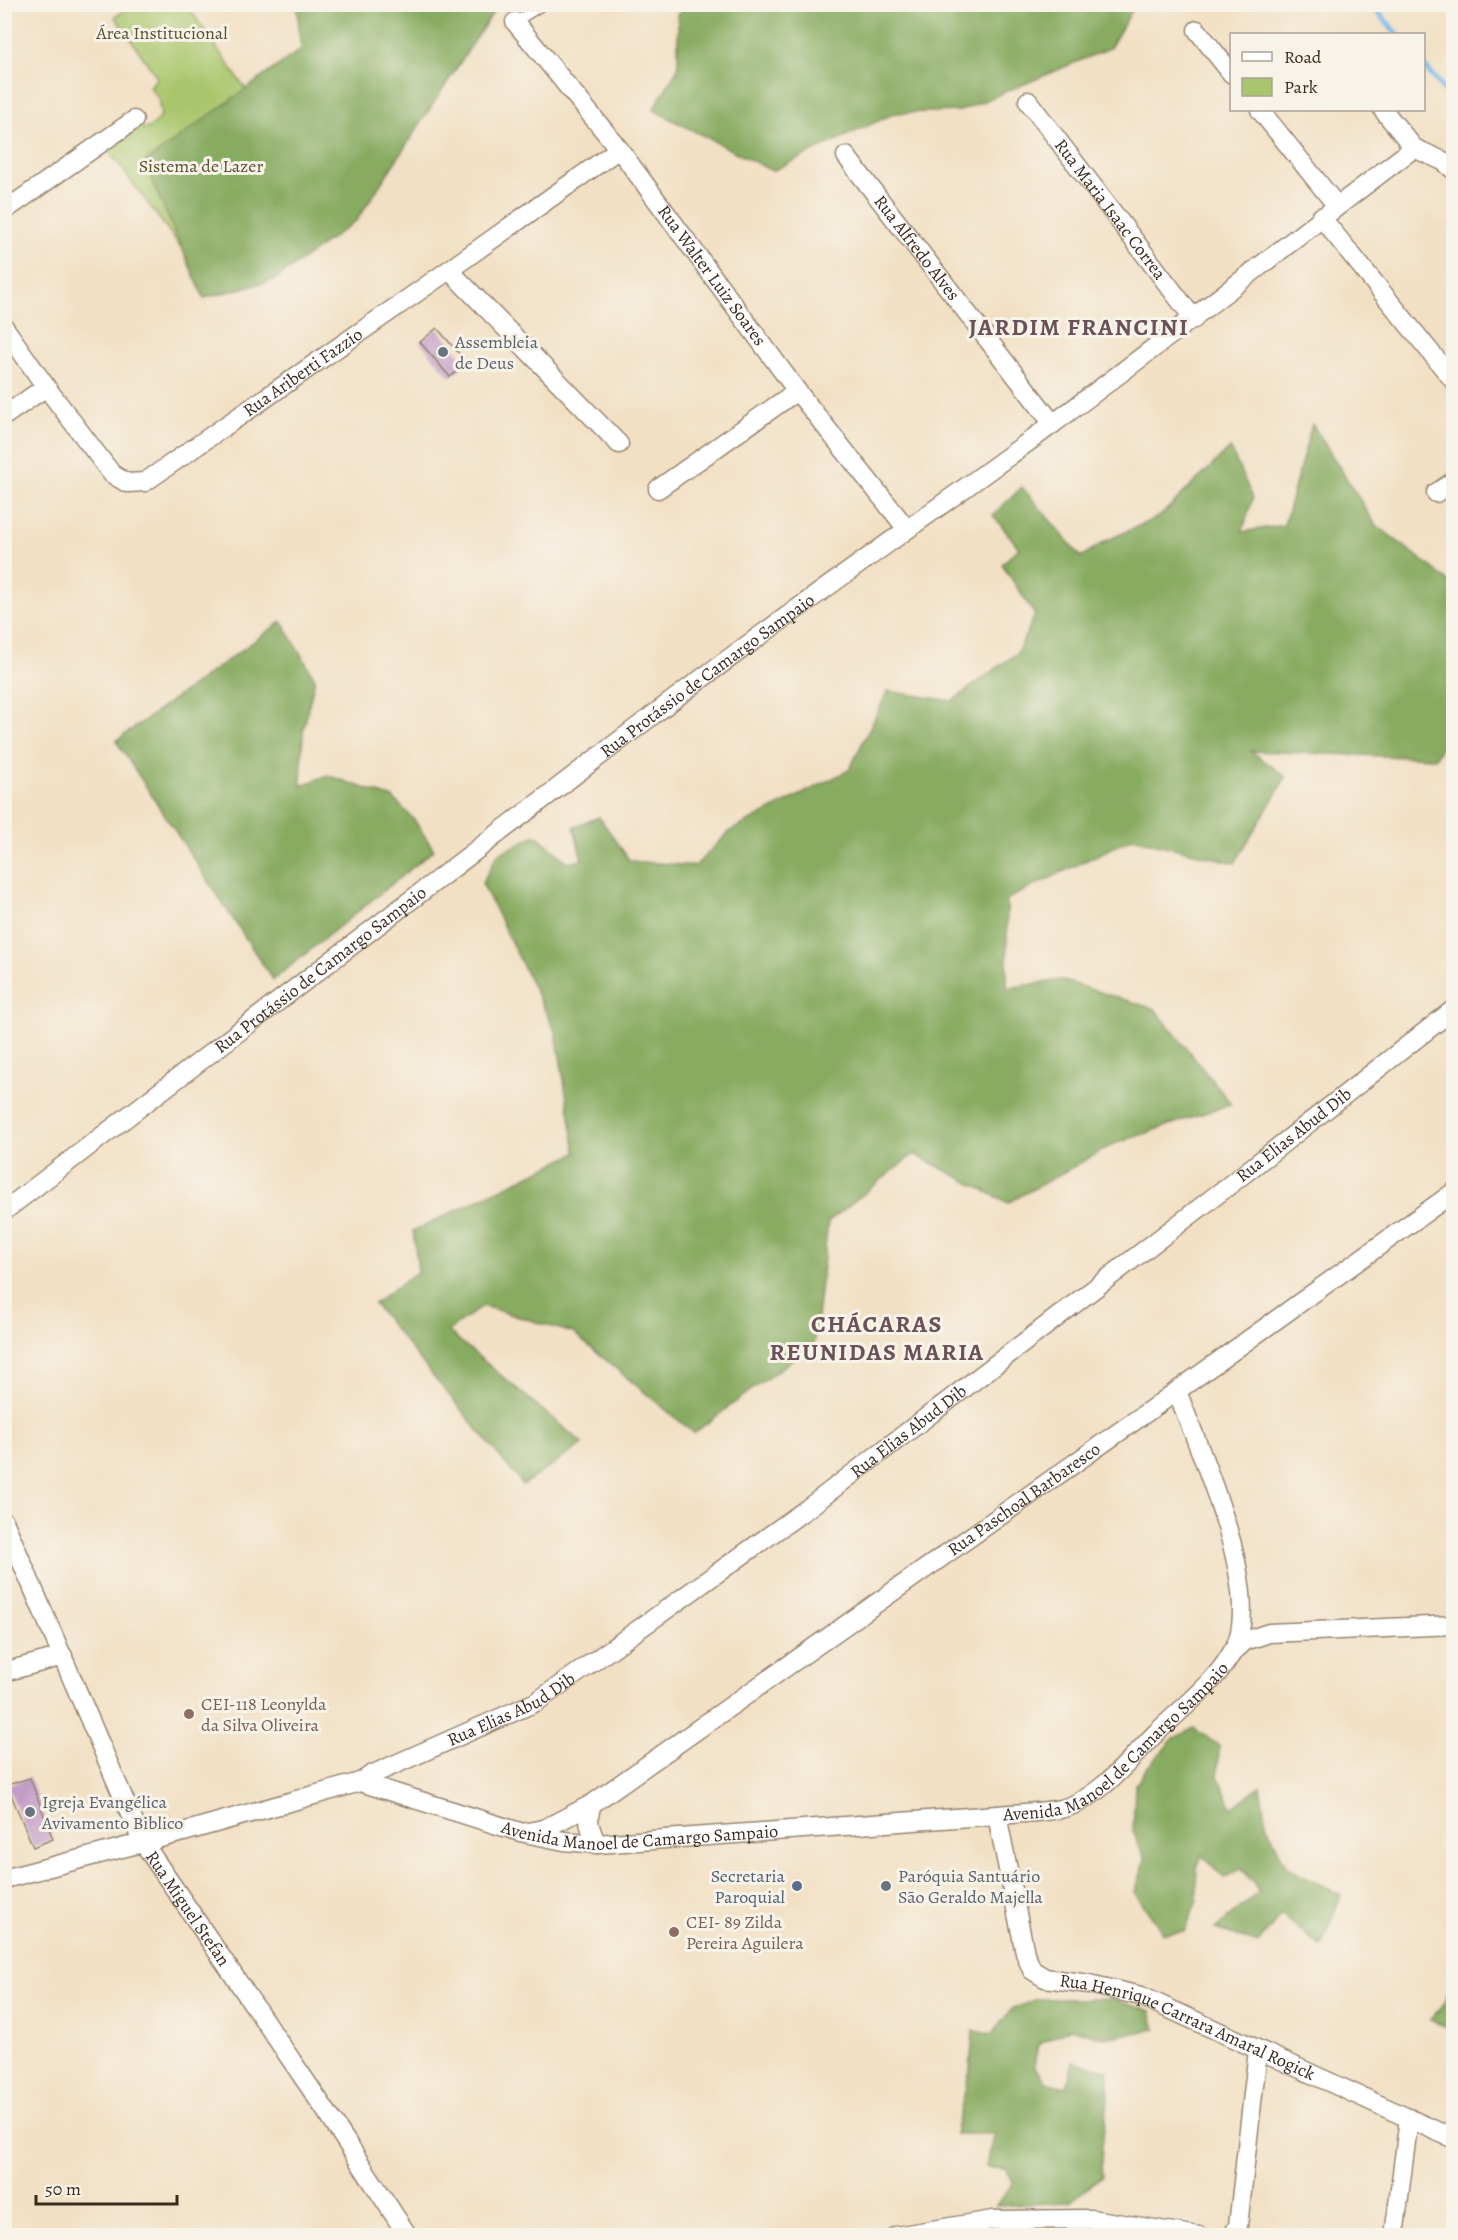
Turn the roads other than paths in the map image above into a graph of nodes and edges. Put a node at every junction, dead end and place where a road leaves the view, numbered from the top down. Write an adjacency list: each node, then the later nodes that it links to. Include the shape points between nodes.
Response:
1 (544, 4): 2 (lane)
2 (514, 22): 10 (street, Rua Walter Luiz Soares)
3 (1197, 30): 4 (street)
4 (1230, 71)
5 (1028, 101): 17 (street, Rua Maria Isaac Correa)
6 (1261, 111): 13 (street)
7 (1384, 111): 9 (street)
8 (134, 120): 14 (street)
9 (1414, 148): 12 (street, via 1443,160); 13 (street, Rua Protássio de Camargo Sampaio)
10 (619, 149): 16 (street, Rua Ariberti Fazzio); 21 (street, Rua Walter Luiz Soares)
11 (846, 156): 23 (street, Rua Alfredo Alves)
12 (1454, 170)
13 (1337, 206): 15 (street, Rua Protássio de Camargo Sampaio)
14 (4, 212)
15 (1321, 217): 17 (street, Rua Protássio de Camargo Sampaio); 19 (street)
16 (449, 270): 20 (street, Rua Ariberti Fazzio, via 145,482 127,483 112,474); 24 (street)
17 (1194, 319): 23 (street, Rua Protássio de Camargo Sampaio)
18 (4, 327): 20 (street, Rua Ariberti Fazzio)
19 (1454, 381)
20 (46, 387): 22 (street)
21 (797, 391): 26 (street); 28 (street, Rua Walter Luiz Soares)
22 (4, 416)
23 (1053, 424): 28 (street, Rua Protássio de Camargo Sampaio)
24 (619, 444)
25 (1454, 481): 27 (street)
26 (658, 489)
27 (1436, 493)
28 (908, 529): 31 (street, Rua Protássio de Camargo Sampaio, via 652,716)
29 (1454, 1009): 40 (street, Rua Elias Abud Dib, via 807,1508 588,1666 536,1702)
30 (1454, 1192): 32 (street, Rua Paschoal Barbaresco)
31 (4, 1211)
32 (1177, 1391): 34 (street, via 1236,1556); 41 (street, Rua Paschoal Barbaresco)
33 (4, 1521): 38 (street, Rua Miguel Stefan)
34 (1240, 1624): 36 (street, Avenida Manoel de Camargo Sampaio); 37 (street, Avenida Manoel de Camargo Sampaio)
35 (1454, 1625): 36 (street, Avenida Manoel de Camargo Sampaio)
36 (1285, 1632): 37 (street, Avenida Manoel de Camargo Sampaio, via 1252,1638)
37 (1231, 1654): 42 (street, Avenida Manoel de Camargo Sampaio, via 1214,1677 1083,1800 1061,1809)
38 (63, 1656): 39 (street); 44 (street, Rua Miguel Stefan)
39 (4, 1672)
40 (360, 1782): 43 (street, Avenida Manoel de Camargo Sampaio); 44 (street)
41 (592, 1804): 43 (street, Rua Paschoal Barbaresco, via 544,1829); 45 (street, via 588,1824)
42 (997, 1815): 45 (street, Avenida Manoel de Camargo Sampaio); 47 (street, Rua Henrique Carrara Amaral Rogick, via 1025,1953 1032,1970 1045,1977 1141,1996)
43 (520, 1832): 45 (street, Avenida Manoel de Camargo Sampaio, via 564,1842)
44 (142, 1841): 46 (street); 50 (street, Rua Miguel Stefan)
45 (597, 1844)
46 (4, 1879)
47 (1258, 2050): 48 (street, Rua Henrique Carrara Amaral Rogick); 53 (street, via 1238,2226)
48 (1409, 2118): 49 (street, Rua Henrique Carrara Amaral Rogick); 54 (street)
49 (1454, 2139)
50 (408, 2235)
51 (896, 2235): 52 (street, via 993,2220 1091,2219)
52 (1187, 2235)
53 (1232, 2235)
54 (1394, 2235)

